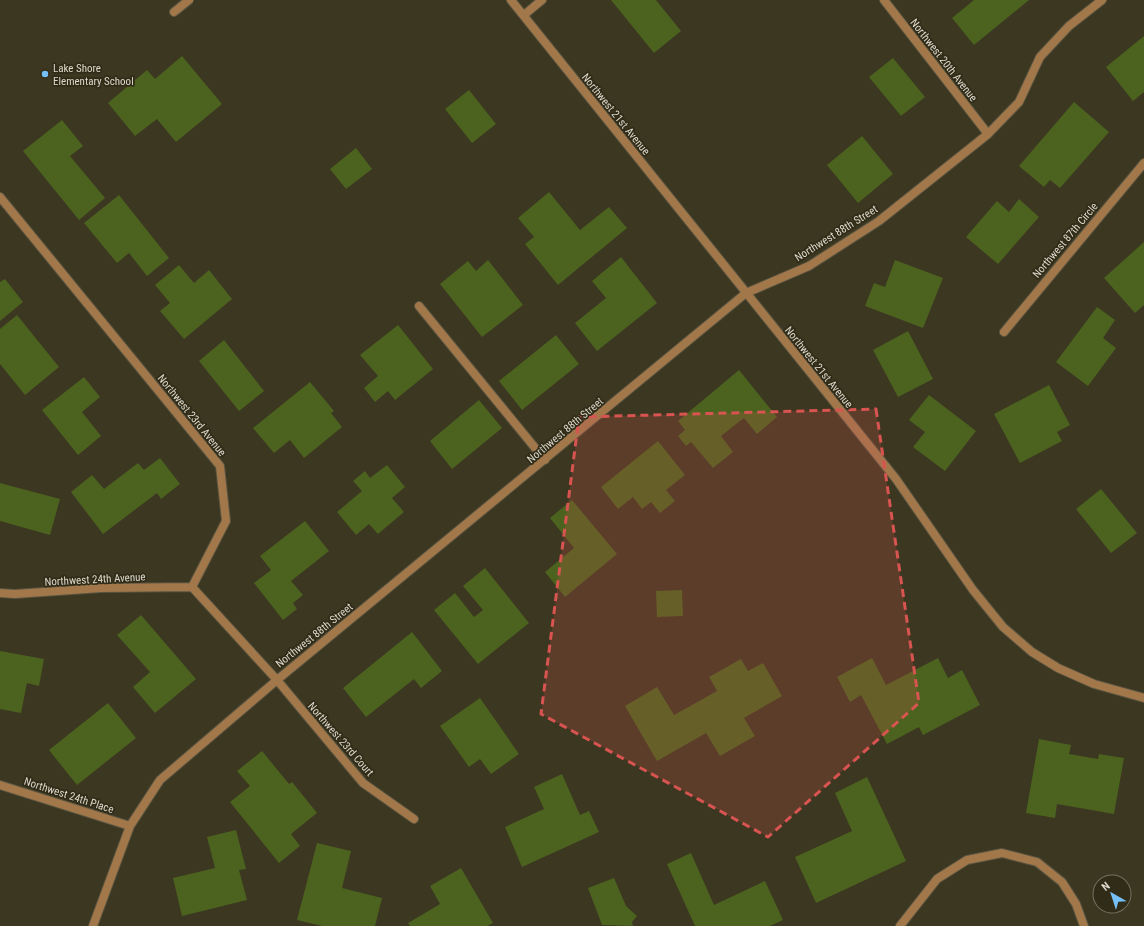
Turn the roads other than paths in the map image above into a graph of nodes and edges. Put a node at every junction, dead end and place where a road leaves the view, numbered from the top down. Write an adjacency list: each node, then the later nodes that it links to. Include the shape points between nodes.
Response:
1 (189, 0): 6 (street)
2 (511, 0): 7 (street, Northwest 21st Avenue)
3 (542, 0): 7 (street)
4 (884, 0): 8 (street, Northwest 20th Avenue)
5 (1102, 0): 8 (street, Northwest 88th Street, via 1069,26 1040,57 1019,102)
6 (174, 12)
7 (524, 15): 11 (street, Northwest 21st Avenue)
8 (988, 134): 11 (street, Northwest 88th Street, via 879,221 809,266)
9 (1144, 163): 13 (street, Northwest 87th Circle)
10 (0, 197): 15 (street, Northwest 23rd Avenue, via 220,466 226,521)
11 (746, 293): 14 (street, Northwest 88th Street); 18 (street, Northwest 21st Avenue, via 896,479 973,590 1003,627 1032,652 1058,668 1094,684)
12 (419, 306): 14 (street)
13 (1004, 332)
14 (545, 460): 17 (street, Northwest 88th Street)
15 (192, 586): 16 (street, Northwest 24th Avenue); 17 (street)
16 (0, 593)
17 (277, 680): 20 (street, Northwest 23rd Court, via 363,782); 21 (street, Northwest 88th Street, via 160,780)
18 (1144, 698)
19 (0, 785): 21 (street, Northwest 24th Place)
20 (414, 819)
21 (130, 826): 22 (street, Northwest 88th Street)
22 (93, 926)
23 (900, 926): 24 (street, via 937,879 967,860 1002,853 1038,862 1062,882 1076,904)
24 (1084, 926)

